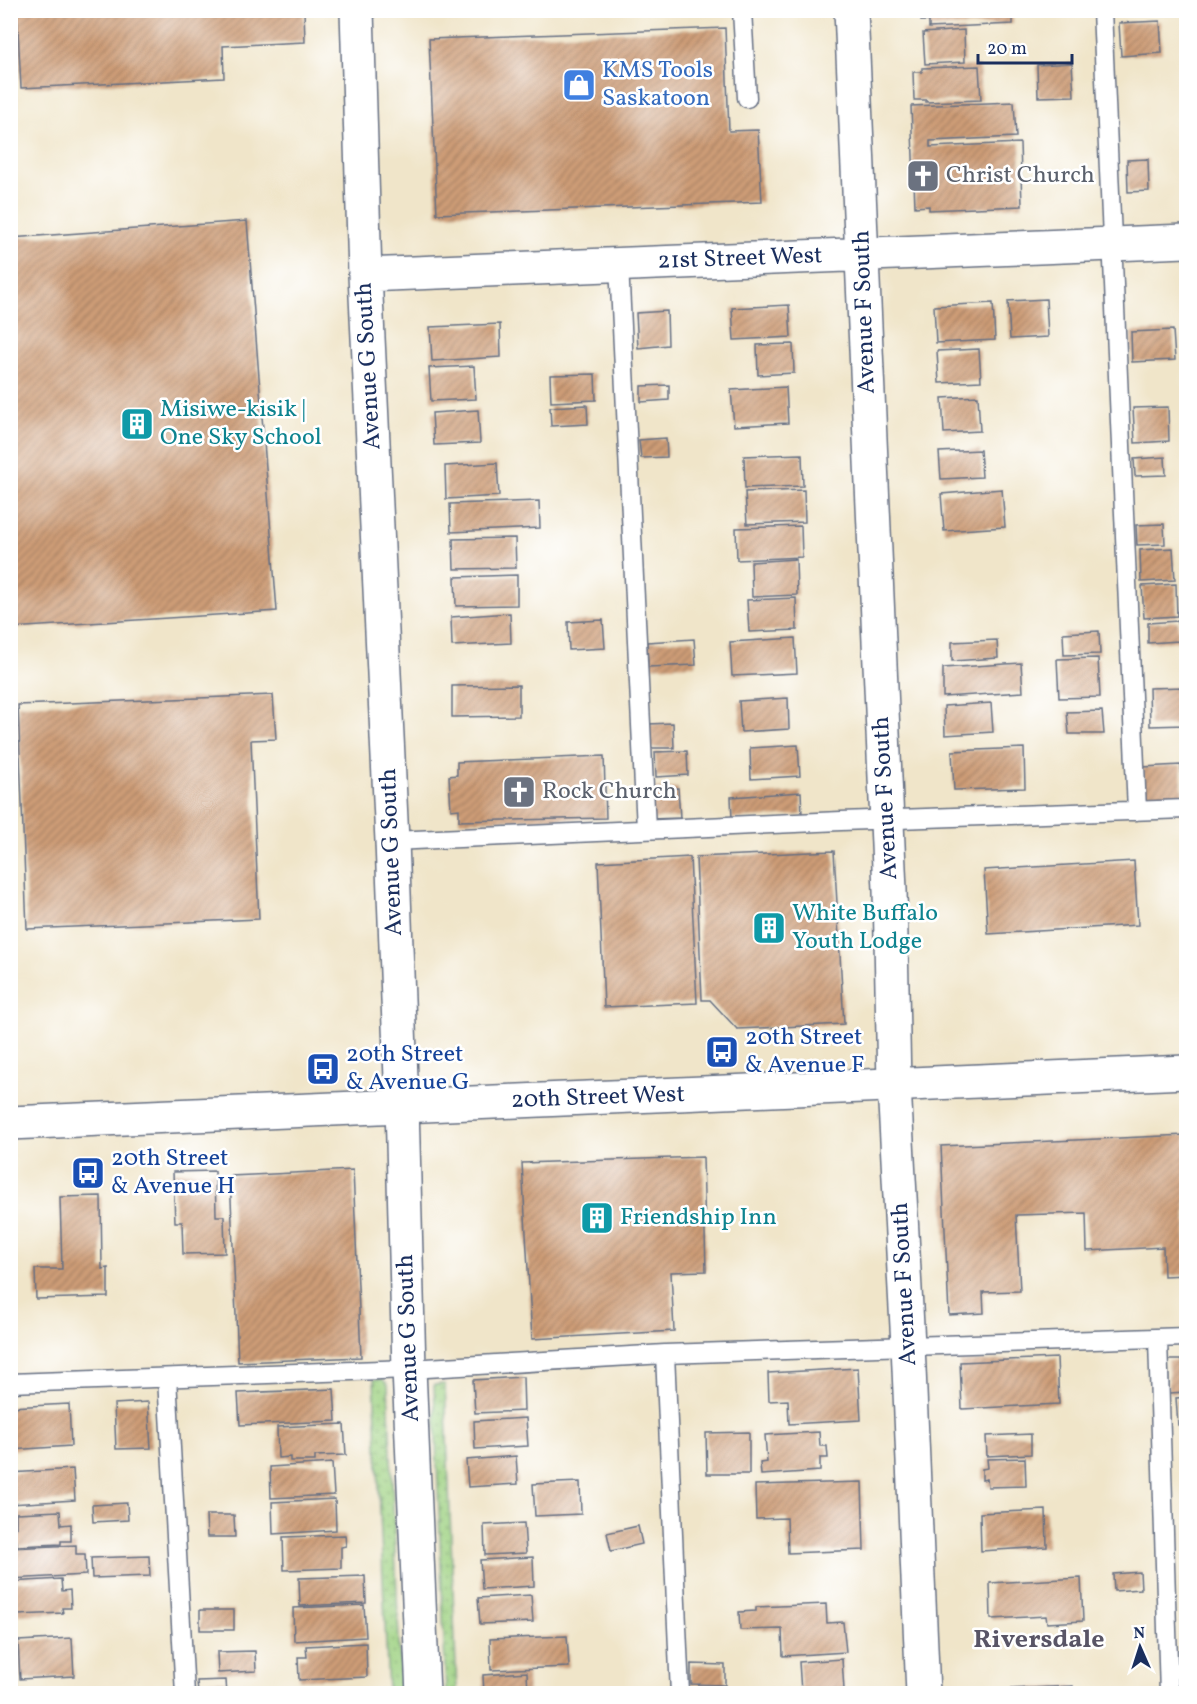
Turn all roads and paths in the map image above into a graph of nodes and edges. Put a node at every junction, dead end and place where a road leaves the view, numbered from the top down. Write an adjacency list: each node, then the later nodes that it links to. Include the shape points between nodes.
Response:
1 (357, 10): 10 (street, Avenue G South)
2 (742, 10): 5 (lane)
3 (851, 10): 8 (street, Avenue F South)
4 (1102, 10): 7 (lane)
5 (747, 98)
6 (1186, 242): 7 (street, 21st Street West)
7 (1113, 244): 8 (street, 21st Street West); 12 (lane)
8 (862, 254): 9 (street, 21st Street West); 13 (street, Avenue F South)
9 (619, 264): 10 (street, 21st Street West); 14 (lane)
10 (364, 274): 15 (street, Avenue G South)
11 (1186, 809): 12 (lane)
12 (1137, 811): 13 (lane)
13 (886, 820): 14 (lane); 17 (street, Avenue F South)
14 (646, 829): 15 (lane)
15 (392, 841): 18 (street, Avenue G South)
16 (1186, 1072): 17 (street, 20th Street West)
17 (894, 1085): 18 (street, 20th Street West); 22 (street, Avenue F South)
18 (402, 1105): 19 (street, 20th Street West); 24 (street, Avenue G South)
19 (10, 1123)
20 (1186, 1337): 21 (lane)
21 (1158, 1339): 22 (lane); 31 (lane)
22 (908, 1345): 23 (lane); 30 (street, Avenue F South)
23 (665, 1354): 24 (lane); 29 (lane)
24 (409, 1369): 25 (lane); 28 (street, Avenue G South)
25 (167, 1378): 26 (lane); 27 (lane)
26 (10, 1383)
27 (185, 1694)
28 (423, 1694)
29 (680, 1694)
30 (923, 1694)
31 (1169, 1694)

